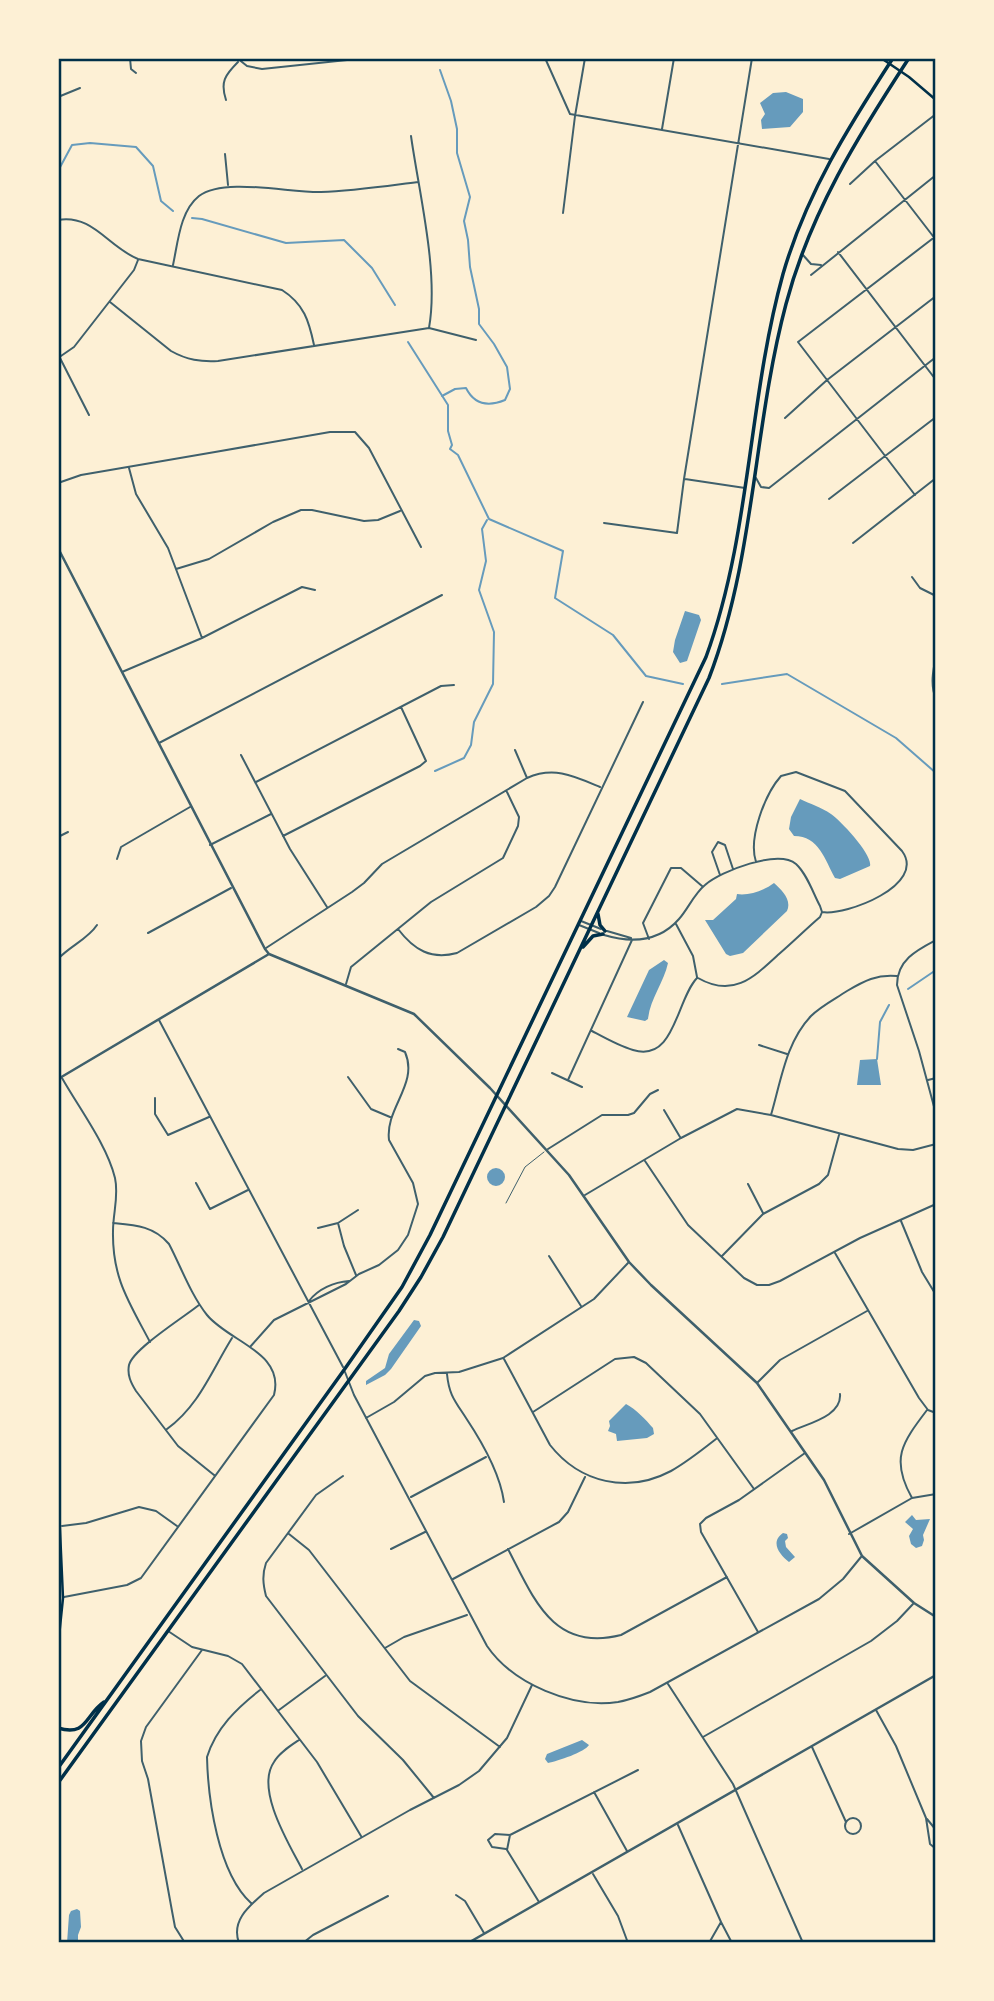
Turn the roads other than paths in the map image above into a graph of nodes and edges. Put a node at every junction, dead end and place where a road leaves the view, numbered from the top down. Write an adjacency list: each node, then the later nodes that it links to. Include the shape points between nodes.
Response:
1 (130, 58): 13 (street)
2 (366, 58): 10 (street, via 262,69)
3 (545, 58): 19 (street, via 570,114)
4 (585, 58): 19 (street)
5 (674, 58): 20 (street)
6 (752, 58): 22 (street)
7 (881, 58): 11 (main road)
8 (893, 58): 11 (highway)
9 (909, 58): 12 (highway)
10 (238, 59): 16 (street, via 224,79)
11 (890, 63): 12 (main road); 24 (highway)
12 (901, 71): 17 (main road); 35 (highway, via 839,169)
13 (135, 73)
14 (80, 88): 15 (street)
15 (58, 96)
16 (226, 100)
17 (936, 100)
18 (936, 114): 25 (street)
19 (575, 116): 20 (street); 31 (street)
20 (662, 130): 22 (street)
21 (411, 136): 27 (street)
22 (737, 142): 24 (street); 60 (street)
23 (225, 154): 29 (street)
24 (830, 159): 62 (highway, via 802,218 780,288)
25 (875, 161): 28 (street); 30 (street)
26 (936, 175): 30 (street)
27 (418, 182): 29 (street, via 320,192); 43 (street, via 432,282)
28 (850, 184)
29 (228, 186): 38 (street, via 209,190 193,202)
30 (905, 199): 33 (street); 34 (street)
31 (563, 213)
32 (58, 220): 36 (street, via 79,219)
33 (936, 238): 40 (street)
34 (838, 252): 37 (street); 40 (street)
35 (802, 253): 37 (street, via 808,262); 58 (highway, via 779,335)
36 (138, 259): 38 (street); 42 (street)
37 (822, 265): 39 (street)
38 (173, 266): 46 (street, via 282,290 306,314)
39 (811, 275)
40 (866, 289): 44 (street); 50 (street, via 798,342)
41 (936, 296): 44 (street)
42 (110, 302): 46 (street, via 171,351 191,360 218,361); 48 (street, via 74,347)
43 (429, 328): 45 (street); 46 (street)
44 (895, 328): 49 (street); 50 (street)
45 (475, 340)
46 (314, 345)
47 (936, 357): 49 (street)
48 (59, 358): 52 (street)
49 (925, 365): 51 (street); 55 (street)
50 (827, 380): 54 (street); 55 (street)
51 (936, 380)
52 (89, 415)
53 (936, 417): 56 (street)
54 (785, 418)
55 (856, 419): 56 (street); 58 (street, via 769,488 760,486)
56 (885, 457): 63 (street); 64 (street)
57 (129, 467): 61 (street); 65 (street, via 330,432 355,432 369,448); 70 (street, via 142,508)
58 (755, 477): 102 (highway, via 736,590 718,656)
59 (936, 478): 63 (street)
60 (684, 479): 62 (street); 66 (street, via 677,533)
61 (58, 483)
62 (745, 488): 104 (highway, via 727,590 706,657)
63 (915, 495): 67 (street)
64 (829, 499)
65 (400, 511): 68 (street); 70 (street, via 364,521 301,510 209,559)
66 (604, 523)
67 (853, 543)
68 (421, 547)
69 (58, 548): 77 (street)
70 (176, 569): 75 (street)
71 (912, 577): 74 (street, via 920,588)
72 (316, 590): 75 (street, via 302,587)
73 (442, 595): 82 (street)
74 (936, 596)
75 (202, 638): 77 (street)
76 (936, 656): 79 (street, via 932,681)
77 (121, 672): 82 (street)
78 (454, 685): 81 (street, via 441,686)
79 (936, 699)
80 (643, 702): 87 (street)
81 (401, 707): 86 (street); 92 (street, via 426,761)
82 (158, 743): 89 (street)
83 (515, 750): 85 (street)
84 (242, 755): 86 (street)
85 (527, 778): 87 (street, via 557,771); 88 (street)
86 (256, 782): 90 (street)
87 (601, 788): 108 (street, via 555,887 536,907 447,956 416,949)
88 (506, 791): 101 (street, via 382,864 364,884); 108 (street, via 519,817 503,858 431,902)
89 (190, 807): 94 (street); 95 (street, via 121,847)
90 (271, 814): 92 (street); 94 (street)
91 (68, 832): 93 (street)
92 (283, 836): 101 (street)
93 (58, 837)
94 (210, 845): 100 (street)
95 (117, 859)
96 (757, 863): 97 (street); 103 (street, via 785,858 796,864); 103 (street, via 753,847 759,818 781,776 796,772 845,791 902,851 908,867 880,897 834,913)
97 (733, 870): 98 (street); 98 (street, via 725,845 718,842 712,852)
98 (720, 875): 99 (street)
99 (702, 887): 105 (street); 112 (street, via 681,868 671,868 643,923)
100 (232, 888): 110 (street); 114 (street)
101 (328, 908): 114 (street)
102 (597, 912): 107 (highway); 109 (highway)
103 (822, 912): 119 (street, via 758,974 741,984 723,987)
104 (580, 923): 107 (street); 134 (highway)
105 (676, 923): 112 (street); 119 (street, via 693,956)
106 (97, 925): 117 (street)
107 (590, 927): 109 (street); 115 (highway)
108 (398, 929): 120 (street, via 351,967)
109 (604, 932): 111 (street); 115 (highway)
110 (148, 933)
111 (632, 939): 112 (street); 122 (street)
112 (649, 939)
113 (936, 940): 118 (street, via 904,961)
114 (265, 948): 116 (street)
115 (579, 951): 136 (highway)
116 (269, 954): 120 (street); 121 (street)
117 (58, 958)
118 (897, 976): 125 (street, via 871,978 824,1006 798,1032); 131 (street, via 898,995)
119 (698, 978): 122 (street, via 659,1047 638,1052)
120 (346, 984): 134 (street, via 414,1014)
121 (159, 1020): 128 (street); 140 (street)
122 (591, 1031): 130 (street)
123 (759, 1045): 125 (street)
124 (398, 1049): 141 (street, via 408,1060 408,1080)
125 (788, 1055): 139 (street)
126 (552, 1073): 130 (street)
127 (348, 1077): 141 (street, via 371,1109)
128 (60, 1078): 156 (street, via 110,1162 116,1181)
129 (936, 1078): 131 (street)
130 (568, 1080): 132 (street)
131 (927, 1080): 138 (street)
132 (582, 1087)
133 (658, 1090): 145 (street, via 634,1113 601,1115)
134 (497, 1096): 136 (street); 176 (highway, via 409,1275)
135 (155, 1098): 140 (street, via 155,1114 169,1135)
136 (506, 1105): 145 (street); 178 (highway, via 425,1271)
137 (664, 1110): 143 (street)
138 (936, 1114)
139 (771, 1115): 142 (street); 143 (street, via 737,1109)
140 (210, 1116): 149 (street)
141 (391, 1117): 163 (street, via 389,1139 413,1183 417,1212 398,1250)
142 (839, 1134): 144 (street, via 898,1149); 154 (street, via 828,1175)
143 (681, 1138): 146 (street)
144 (936, 1144)
145 (547, 1149): 150 (street); 151 (lane, via 525,1167)
146 (644, 1160): 150 (street); 161 (street, via 679,1214)
147 (196, 1183): 149 (street, via 210,1209)
148 (748, 1184): 154 (street)
149 (248, 1190): 168 (street)
150 (584, 1195): 162 (street)
151 (506, 1203)
152 (936, 1204): 155 (street)
153 (358, 1210): 157 (street)
154 (763, 1214): 161 (street)
155 (901, 1220): 159 (street); 167 (street)
156 (113, 1223): 169 (street, via 162,1235); 173 (street, via 116,1275)
157 (338, 1223): 158 (street); 163 (street)
158 (318, 1228)
159 (834, 1252): 161 (street, via 769,1285 744,1278); 171 (street)
160 (549, 1256): 170 (street)
161 (722, 1256)
162 (629, 1262): 170 (street); 179 (street)
163 (356, 1276): 164 (street)
164 (349, 1281): 165 (street); 166 (street)
165 (323, 1289): 166 (street); 168 (street)
166 (326, 1294): 168 (street)
167 (936, 1296)
168 (309, 1302): 174 (street, via 274,1320); 176 (street)
169 (200, 1305): 172 (street); 173 (street)
170 (582, 1306): 175 (street)
171 (867, 1310): 179 (street, via 780,1360); 181 (street)
172 (233, 1337): 174 (street); 185 (street, via 187,1412)
173 (150, 1342): 185 (street, via 133,1357 128,1373)
174 (250, 1347): 190 (street, via 271,1365 276,1389)
175 (503, 1358): 177 (street); 182 (street)
176 (344, 1370): 178 (street); 225 (highway)
177 (447, 1373): 184 (street, via 425,1376); 189 (street, via 449,1390)
178 (349, 1382): 184 (street); 215 (highway)
179 (757, 1383): 186 (street)
180 (839, 1394): 186 (street, via 837,1410)
181 (928, 1410): 183 (street); 197 (street, via 903,1445 900,1458)
182 (533, 1412): 187 (street, via 615,1359 634,1357 700,1414); 192 (street, via 550,1445)
183 (936, 1413)
184 (366, 1418): 196 (street)
185 (166, 1430): 190 (street)
186 (791, 1431): 188 (street)
187 (718, 1438): 192 (street, via 654,1478 618,1483); 194 (street)
188 (806, 1453): 194 (street); 203 (street)
189 (488, 1456): 196 (street); 198 (street)
190 (215, 1476): 200 (street)
191 (343, 1476): 202 (street, via 316,1495)
192 (585, 1476): 205 (street, via 564,1517)
193 (58, 1486): 199 (main road)
194 (754, 1489): 208 (street, via 700,1524)
195 (936, 1494): 197 (street)
196 (410, 1498): 201 (street)
197 (912, 1498): 203 (street)
198 (504, 1502)
199 (61, 1526): 200 (street, via 148,1507); 206 (main road)
200 (179, 1527): 210 (street, via 148,1571 134,1582)
201 (426, 1531): 204 (street); 209 (street)
202 (288, 1534): 218 (street, via 309,1550); 220 (street, via 266,1563 263,1584 266,1595)
203 (849, 1534): 207 (street)
204 (391, 1549)
205 (508, 1549): 208 (street, via 546,1616 589,1638 621,1635); 209 (street)
206 (59, 1550): 210 (main road)
207 (862, 1556): 211 (street); 216 (street, via 819,1599)
208 (727, 1577): 216 (street)
209 (452, 1579): 212 (street)
210 (63, 1598): 214 (main road)
211 (914, 1603): 213 (street); 229 (street, via 871,1641)
212 (469, 1614): 218 (street); 223 (street, via 495,1658)
213 (936, 1616)
214 (60, 1621): 217 (main road)
215 (167, 1630): 219 (street); 235 (highway)
216 (758, 1633): 222 (street)
217 (58, 1646)
218 (384, 1649): 232 (street, via 423,1692)
219 (202, 1650): 224 (street, via 236,1659); 256 (street, via 146,1727 140,1749 172,1911)
220 (325, 1675): 226 (street); 238 (street)
221 (936, 1675): 227 (street)
222 (668, 1683): 223 (street, via 631,1699 603,1703 578,1700); 229 (street)
223 (533, 1684): 232 (street)
224 (261, 1689): 226 (street); 252 (street, via 224,1723 207,1757 224,1855 234,1882)
225 (106, 1701): 228 (highway, via 80,1729); 233 (highway)
226 (278, 1710): 230 (street)
227 (875, 1710): 231 (street); 239 (street, via 893,1739)
228 (58, 1728)
229 (703, 1737): 236 (street)
230 (299, 1740): 244 (street, via 328,1778); 248 (street, via 274,1762 269,1779 277,1822)
231 (811, 1746): 236 (street); 240 (street)
232 (500, 1748): 238 (street, via 479,1771)
233 (58, 1768)
234 (638, 1770): 237 (street)
235 (58, 1783)
236 (735, 1789): 241 (street); 263 (street)
237 (594, 1792): 243 (street); 247 (street)
238 (433, 1798): 244 (street)
239 (926, 1818): 242 (street); 245 (street, via 930,1844)
240 (846, 1822): 240 (street, via 849,1834 861,1830 858,1819)
241 (678, 1824): 247 (street); 254 (street)
242 (936, 1830)
243 (510, 1835): 246 (street); 246 (street, via 495,1834 488,1840 492,1847)
244 (362, 1837): 248 (street)
245 (936, 1849)
246 (507, 1850): 253 (street)
247 (628, 1852): 249 (street)
248 (303, 1870): 252 (street)
249 (592, 1873): 253 (street); 260 (street)
250 (456, 1895): 255 (street, via 465,1901)
251 (387, 1896): 258 (street)
252 (251, 1903): 257 (street, via 236,1928)
253 (540, 1903): 255 (street)
254 (721, 1922): 261 (street); 262 (street)
255 (485, 1934): 259 (street)
256 (185, 1943)
257 (239, 1943)
258 (303, 1943)
259 (468, 1943)
260 (628, 1943)
261 (709, 1943)
262 (732, 1943)
263 (803, 1943)

